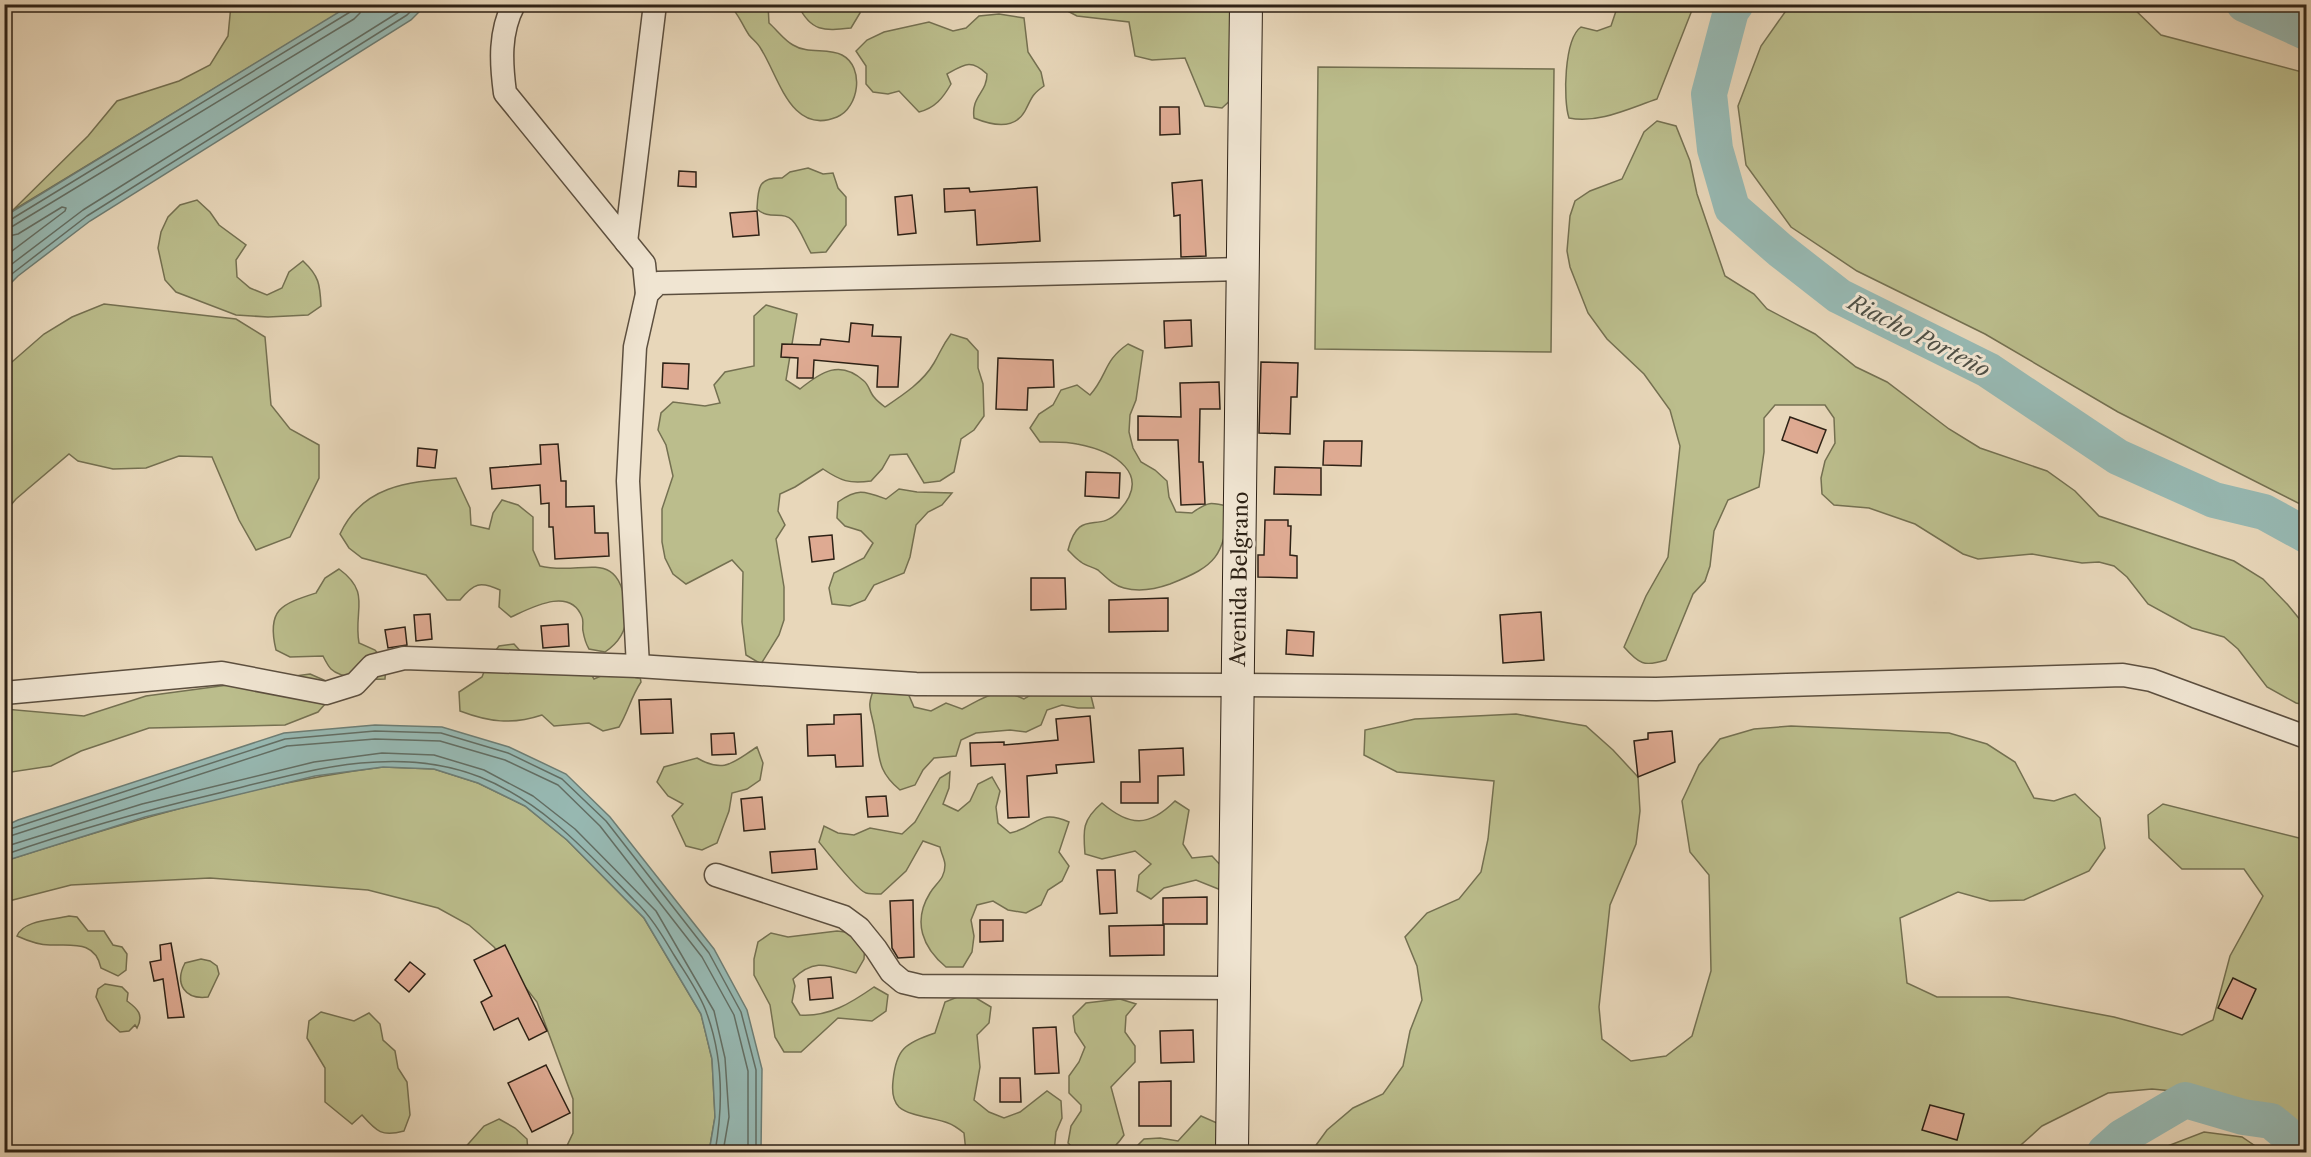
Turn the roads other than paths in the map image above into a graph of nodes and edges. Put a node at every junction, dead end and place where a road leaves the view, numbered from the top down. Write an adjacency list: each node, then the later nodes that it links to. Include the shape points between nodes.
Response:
1 (514, 4): 4 (street, via 507,17 501,61 505,93)
2 (655, 4): 4 (street)
3 (1246, 4): 5 (street, Avenida Belgrano)
4 (626, 242): 6 (street, via 644,264)
5 (1243, 269): 6 (street, via 658,283); 8 (street, Avenida Belgrano)
6 (647, 294): 7 (street, via 635,347 628,481)
7 (638, 666): 8 (street, via 916,684); 9 (street, via 404,658 372,666 355,684 326,693 222,674)
8 (1238, 685): 10 (street, via 1656,689 2123,675 2151,680); 12 (street, Avenida Belgrano)
9 (4, 693)
10 (2307, 737)
11 (716, 875): 12 (street, via 844,917 859,928 891,972 903,982 920,986)
12 (1234, 988): 13 (street, Avenida Belgrano)
13 (1232, 1152)

